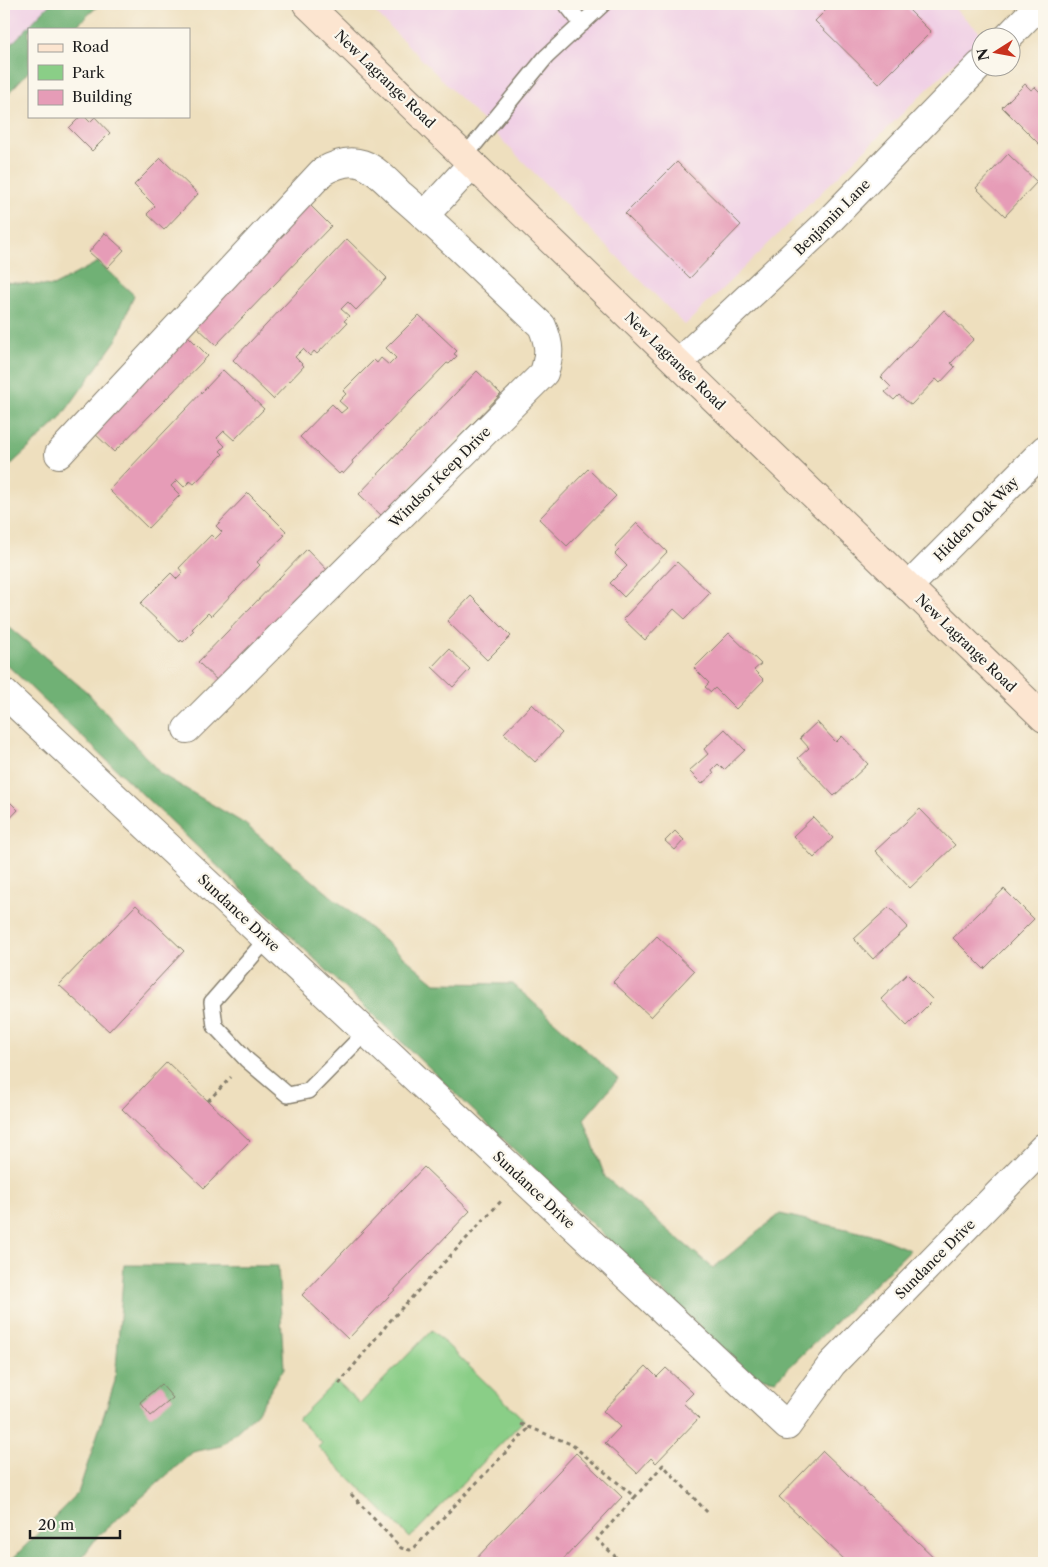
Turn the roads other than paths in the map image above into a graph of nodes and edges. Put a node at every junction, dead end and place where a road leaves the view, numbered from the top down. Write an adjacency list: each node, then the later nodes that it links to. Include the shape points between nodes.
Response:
1 (307, 4): 8 (main road, New Lagrange Road)
2 (566, 4): 5 (lane)
3 (603, 4): 5 (lane)
4 (1030, 7): 6 (street)
5 (582, 24): 8 (lane, via 546,57)
6 (1014, 28)
7 (970, 75): 10 (street, Benjamin Lane, via 824,226)
8 (468, 160): 9 (street); 10 (main road, New Lagrange Road)
9 (424, 215): 12 (street, Windsor Keep Drive, via 362,164 346,162 322,172); 16 (street, Windsor Keep Drive, via 542,326 548,341 549,358 544,373)
10 (678, 363): 13 (main road, New Lagrange Road)
11 (1044, 450): 13 (street, Hidden Oak Way)
12 (59, 454)
13 (908, 587): 15 (main road, New Lagrange Road)
14 (4, 693): 17 (street, Sundance Drive)
15 (1044, 718)
16 (187, 729)
17 (267, 939): 18 (street, Sundance Drive); 18 (lane, via 212,1002 215,1026 247,1060 288,1096 308,1092)
18 (366, 1032): 19 (street, Sundance Drive, via 788,1426 832,1364)
19 (1044, 1147)

